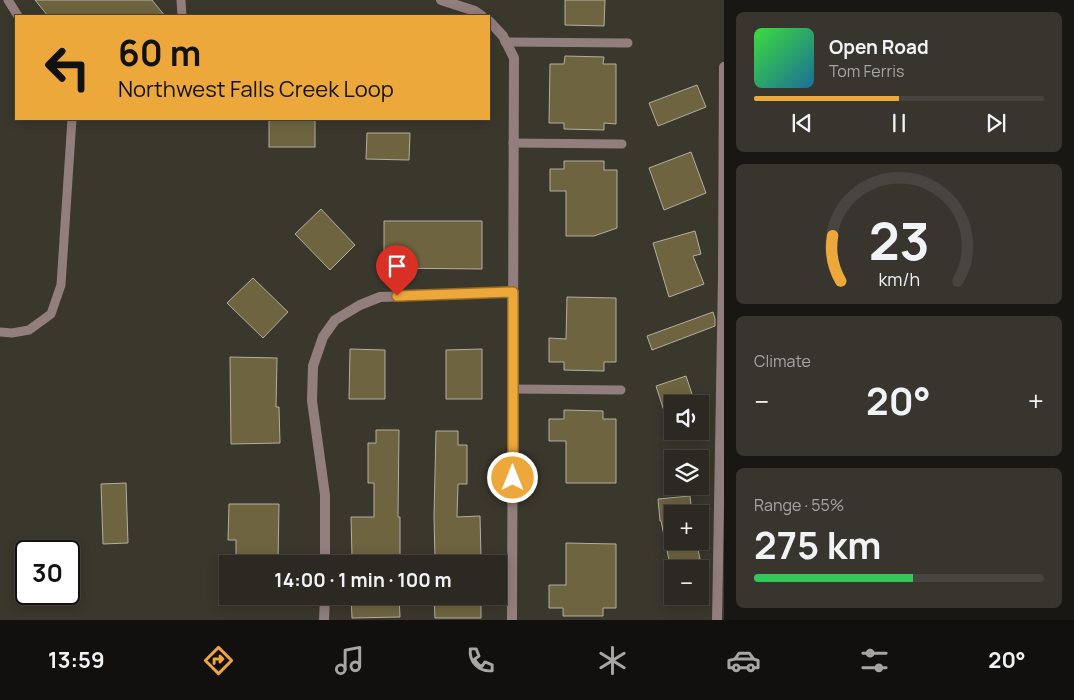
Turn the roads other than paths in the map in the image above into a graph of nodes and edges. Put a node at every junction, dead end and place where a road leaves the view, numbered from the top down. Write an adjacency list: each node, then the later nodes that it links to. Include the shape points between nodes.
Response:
1 (8, 0): 5 (lane)
2 (181, 0): 6 (lane)
3 (441, 0): 4 (street)
4 (479, 14)
5 (17, 15)
6 (182, 15)
7 (490, 22): 8 (street)
8 (505, 42): 9 (lane); 12 (street, via 514,58)
9 (628, 43)
10 (724, 68): 22 (street, via 724,276)
11 (75, 120): 15 (lane, via 61,285 51,314 30,330)
12 (514, 143): 13 (lane); 14 (street)
13 (622, 144)
14 (513, 292): 16 (street); 18 (street, via 380,297 335,320 323,338 313,366 312,401 325,496)
15 (0, 332)
16 (513, 389): 17 (lane); 21 (street)
17 (621, 390)
18 (326, 555)
19 (325, 605): 20 (street)
20 (324, 620)
21 (512, 620)
22 (717, 620)

